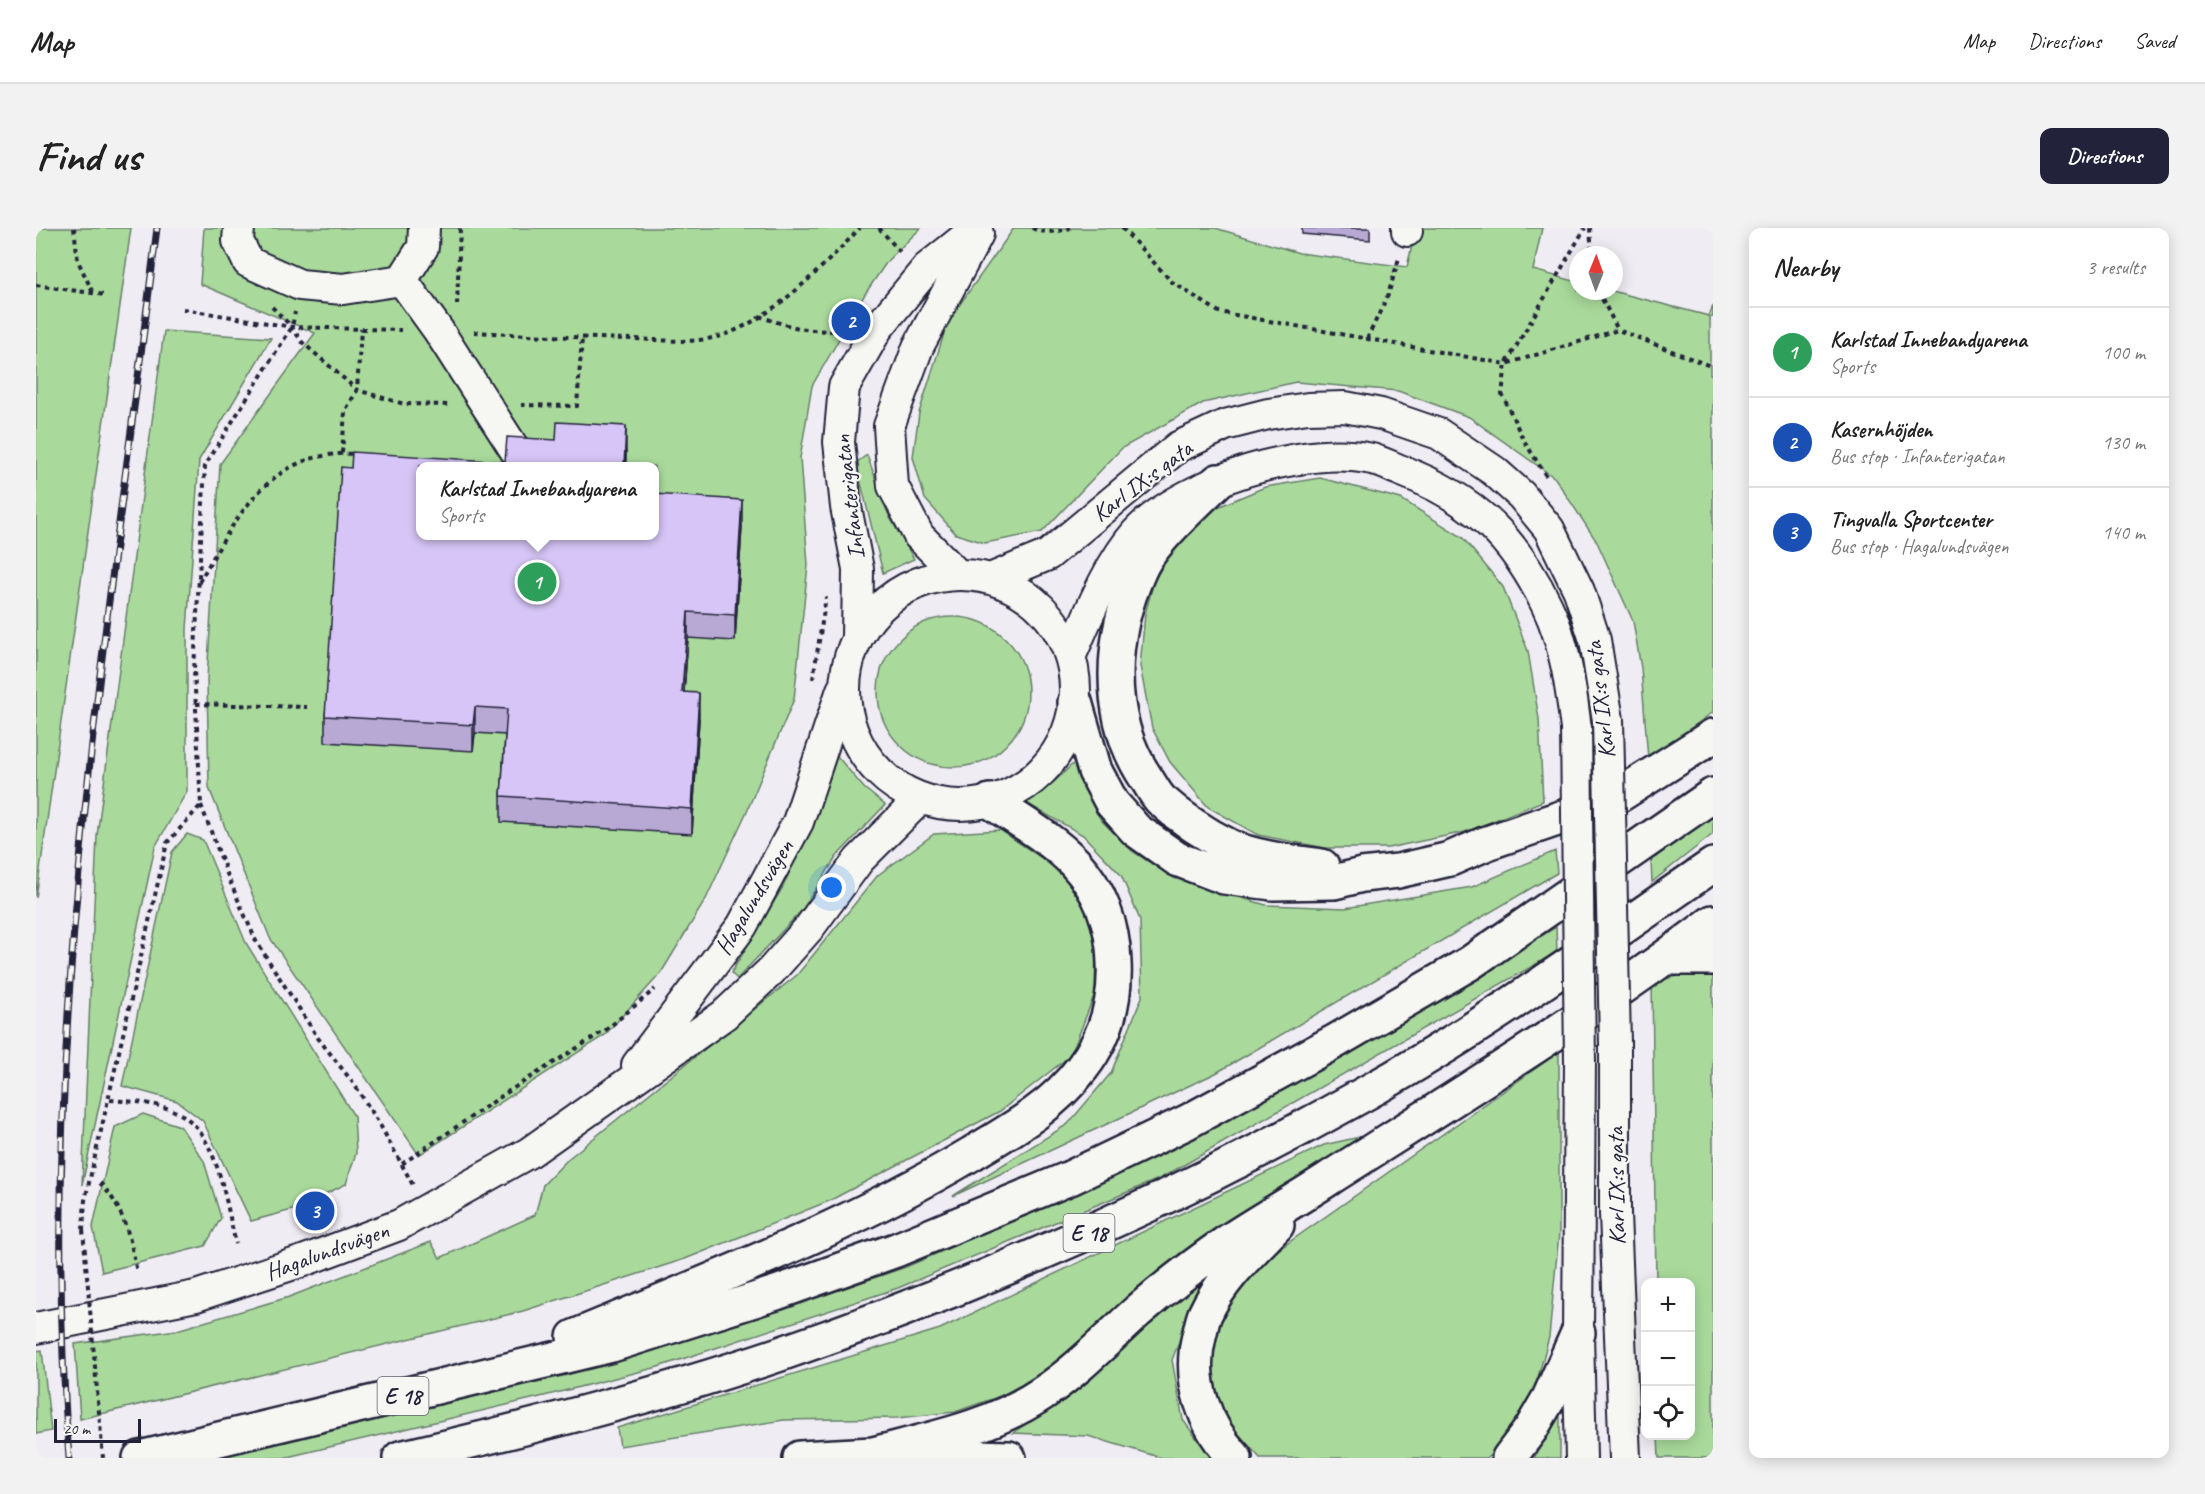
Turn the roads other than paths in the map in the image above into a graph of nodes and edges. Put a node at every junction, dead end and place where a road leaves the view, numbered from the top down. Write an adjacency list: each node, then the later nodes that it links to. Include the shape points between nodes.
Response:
1 (239, 228): 4 (street, via 238,240 248,262 300,285 343,289)
2 (424, 228): 4 (street, via 423,247)
3 (979, 228): 7 (street, Infanterigatan, via 918,347 889,426 893,486 919,536); 9 (street, Infanterigatan, via 927,268 877,329 844,387 839,442 858,569)
4 (402, 280): 5 (street, via 447,331)
5 (515, 450)
6 (1218, 481): 10 (street, Karl IX:s gata, via 1165,509 1135,534 1110,572); 18 (highway, via 1153,548 1140,567 1119,634 1115,665 1116,698 1124,730 1137,764 1160,798 1197,828 1231,847 1280,861); 25 (street, Karl IX:s gata, bridge, via 1298,458 1332,456 1371,459 1429,481 1474,509 1498,531 1519,556 1548,608 1566,666 1576,729)
7 (958, 575): 8 (street); 9 (street, via 927,580 899,592 875,612)
8 (990, 579): 10 (street, via 1025,595 1053,623); 35 (street, Karl IX:s gata, bridge, via 1048,555 1178,447 1225,425 1308,408 1345,408 1381,414 1439,435 1494,471 1521,495 1549,530 1580,591 1595,640 1608,720 1615,1214)
9 (857, 638): 11 (street)
10 (1070, 657): 12 (street)
11 (844, 683): 15 (street, via 848,720 863,753 888,781); 22 (street, Hagalundsvägen, via 798,822 742,926)
12 (1075, 702): 16 (street, via 1066,736 1048,765 1021,788); 18 (highway, via 1095,771 1112,802 1136,830 1177,859 1224,877 1272,883 1334,882)
13 (1713, 736): 18 (highway, via 1610,801 1450,859)
14 (1713, 795): 26 (highway, E 18, via 1470,963 1187,1122 1070,1178 896,1250 776,1293 612,1345)
15 (920, 799): 16 (street, via 955,805); 22 (street, Hagalundsvägen, via 859,860 771,971 724,1015)
16 (990, 801): 26 (highway, via 1074,862 1108,916 1114,943 1112,1008 1083,1068 1022,1124 922,1183 771,1256)
17 (1713, 865): 29 (highway, E 18, via 1500,1012 1368,1092 1213,1176 1091,1233 919,1303 778,1354 619,1403)
18 (1362, 875)
19 (1713, 922): 20 (highway)
20 (1665, 958): 21 (highway); 23 (highway)
21 (1713, 958)
22 (621, 1087): 24 (street, Hagalundsvägen, via 530,1152 399,1225 196,1296)
23 (1312, 1190): 27 (highway, via 1186,1272 1043,1394 1009,1413 961,1431); 32 (highway, via 1236,1269 1204,1315 1194,1365 1198,1392 1207,1418)
24 (36, 1328)
25 (1578, 1333): 33 (highway, via 1549,1398); 34 (street, Karl IX:s gata)
26 (466, 1381): 28 (highway, E 18)
27 (873, 1454): 30 (highway); 31 (highway)
28 (140, 1458)
29 (400, 1458)
30 (800, 1458)
31 (1009, 1458)
32 (1235, 1458)
33 (1509, 1458)
34 (1581, 1458)
35 (1625, 1458)

